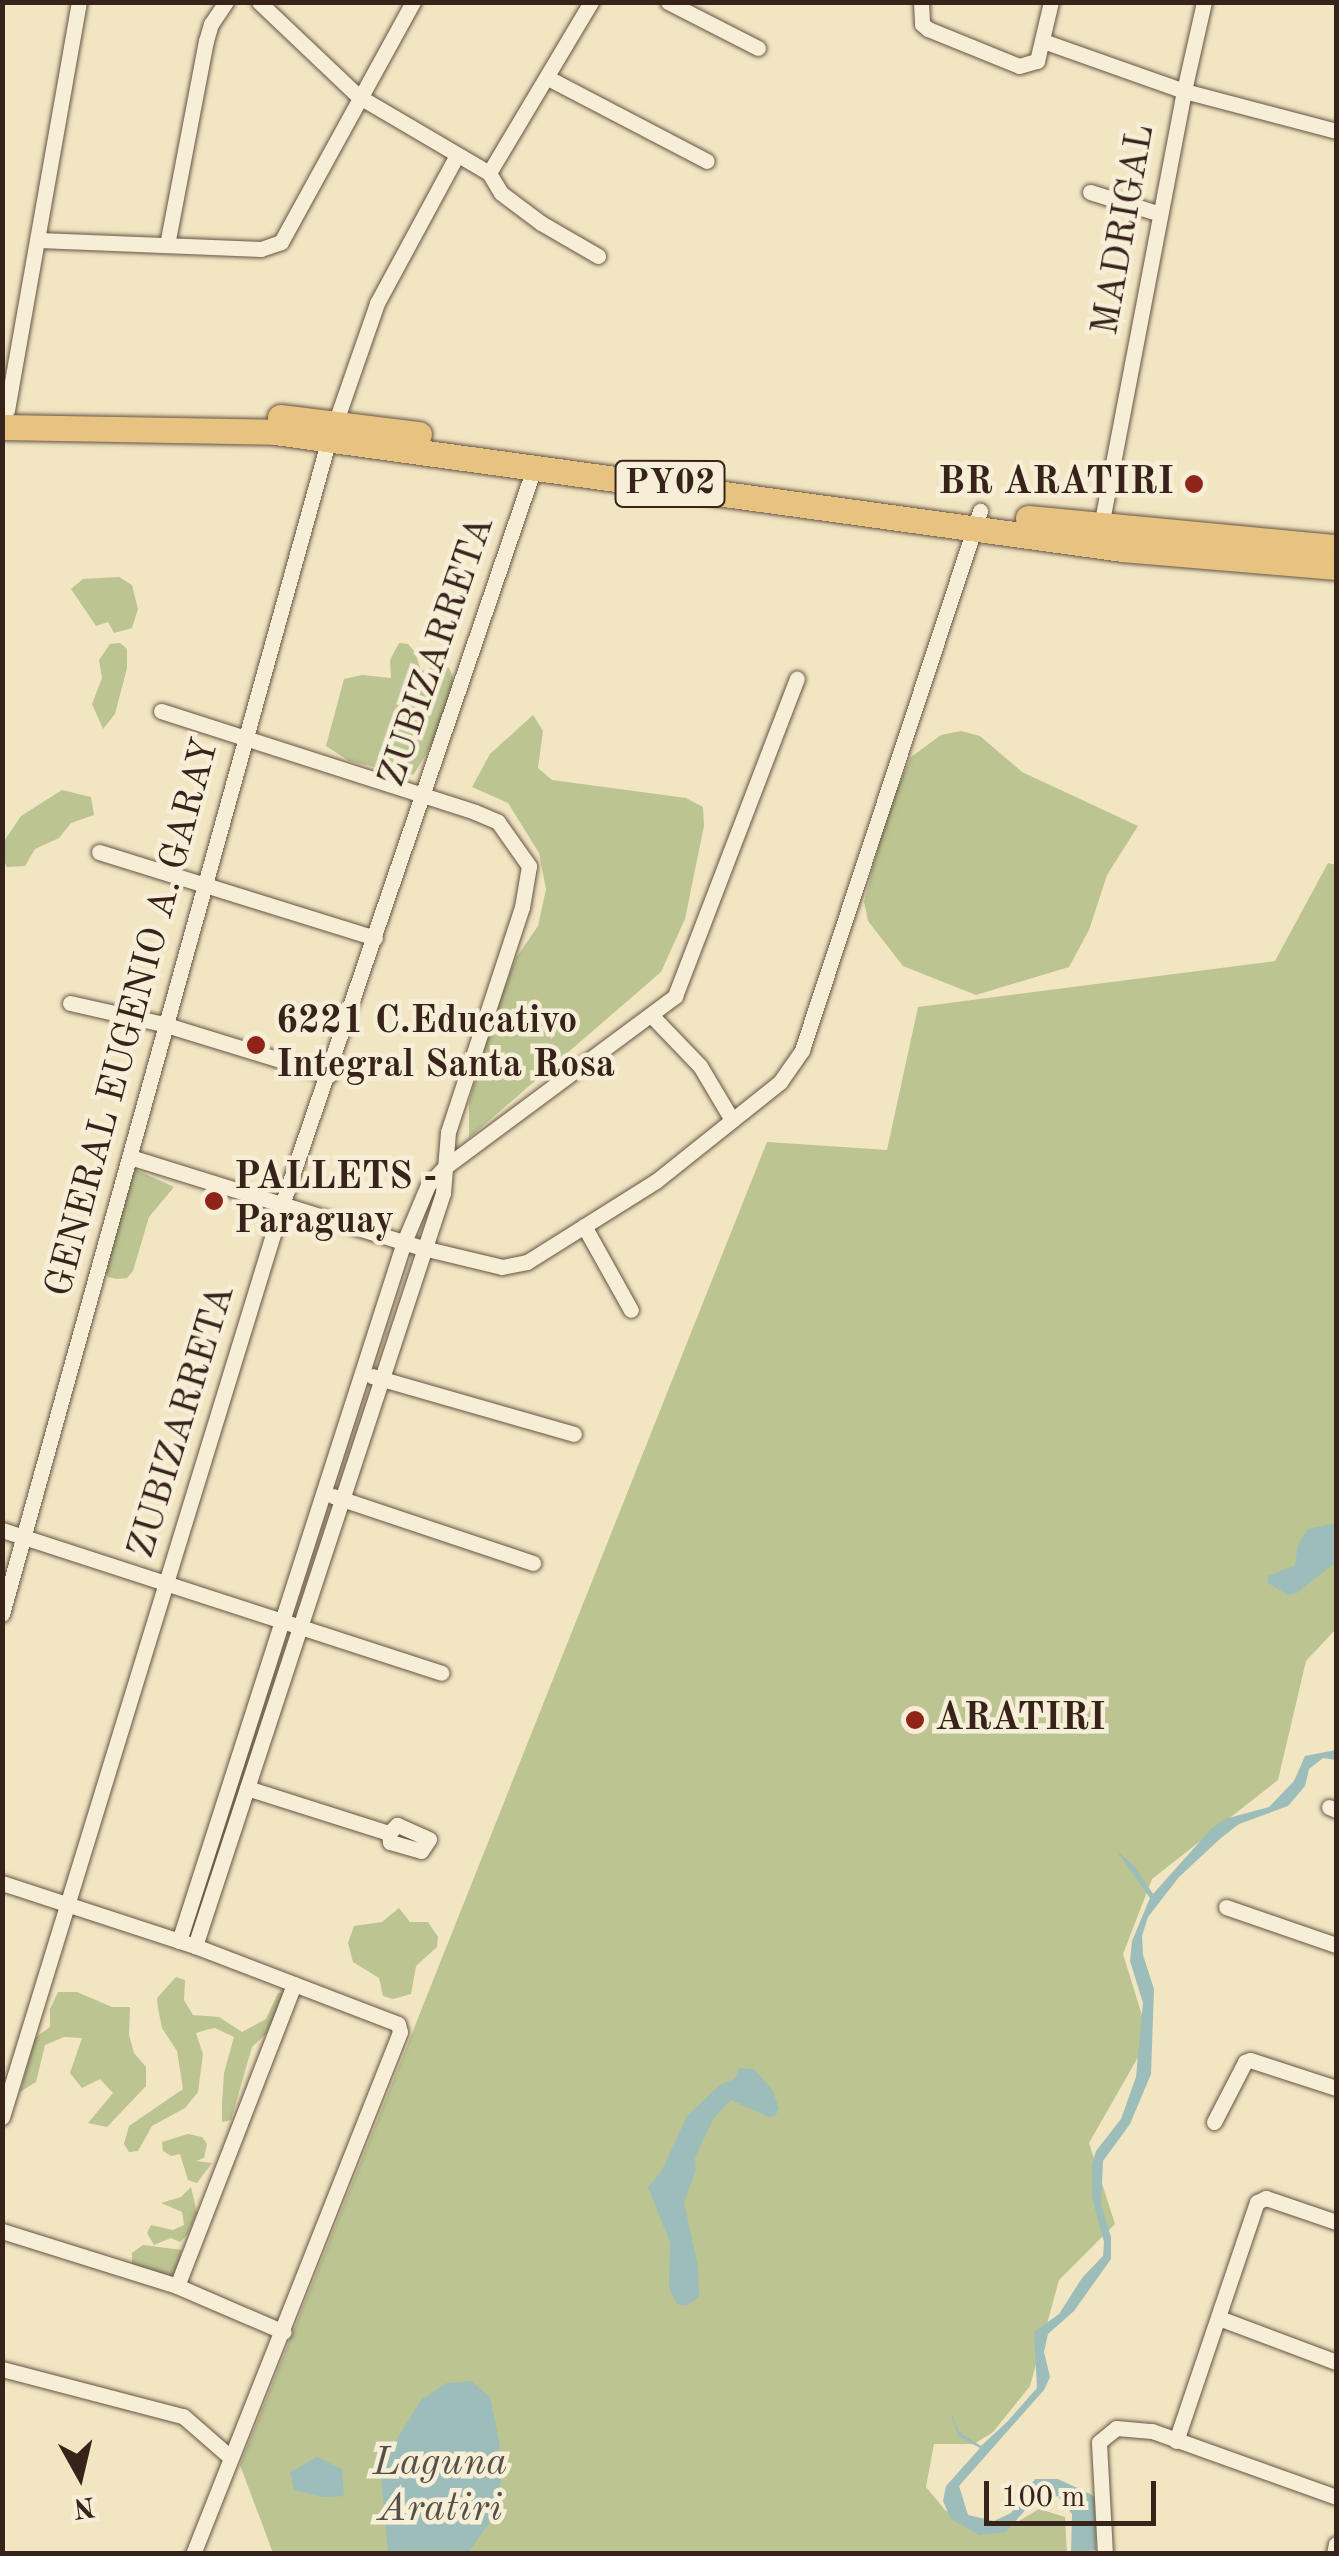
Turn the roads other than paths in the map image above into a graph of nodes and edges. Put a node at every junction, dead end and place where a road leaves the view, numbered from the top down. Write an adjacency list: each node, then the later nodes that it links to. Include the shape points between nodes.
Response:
1 (79, 2): 21 (street)
2 (226, 2): 22 (street, via 210,24)
3 (260, 2): 14 (street)
4 (413, 2): 14 (street)
5 (591, 2): 12 (street)
6 (668, 2): 11 (street)
7 (921, 2): 10 (street, via 928,29 1019,66 1037,61)
8 (1050, 2): 10 (street)
9 (1204, 2): 13 (street)
10 (1043, 41): 13 (street, MADRIGAL)
11 (758, 48)
12 (548, 78): 17 (street); 18 (street)
13 (1184, 91): 15 (street); 20 (street, MADRIGAL)
14 (358, 96): 16 (street); 22 (street, via 281,242 261,249)
15 (1336, 132)
16 (456, 157): 18 (street); 25 (street, GENERAL EUGENIO A. GARAY, via 377,303)
17 (708, 162)
18 (489, 173): 23 (street, via 501,192 541,224)
19 (1090, 192): 20 (street)
20 (1157, 213): 28 (street, MADRIGAL)
21 (38, 240): 22 (street); 24 (street)
22 (167, 245)
23 (598, 256)
24 (4, 415): 25 (highway, PY02)
25 (332, 430): 26 (highway, PY02); 27 (highway, PY02); 33 (street, GENERAL EUGENIO A. GARAY)
26 (536, 465): 27 (highway, PY02); 34 (street, ZUBIZARRETA)
27 (978, 519): 28 (highway, PY02); 30 (highway, PY02, via 1122,549); 42 (street, via 802,1050 780,1082)
28 (1101, 527): 29 (highway, PY02)
29 (1336, 547)
30 (1336, 567)
31 (797, 679): 39 (street, via 685,979)
32 (162, 711): 33 (street)
33 (244, 738): 34 (street); 36 (street, GENERAL EUGENIO A. GARAY)
34 (424, 792): 37 (street, ZUBIZARRETA); 44 (street, via 498,822 528,866 522,907 448,1132)
35 (99, 852): 36 (street)
36 (202, 885): 37 (street); 40 (street, GENERAL EUGENIO A. GARAY)
37 (374, 938): 41 (street, ZUBIZARRETA)
38 (70, 1002): 40 (street)
39 (652, 1016): 42 (street, via 700,1066); 44 (street)
40 (163, 1024): 41 (street); 43 (street, GENERAL EUGENIO A. GARAY)
41 (329, 1074): 45 (street, ZUBIZARRETA)
42 (732, 1120): 46 (street, via 656,1181)
43 (130, 1157): 45 (street); 56 (street, GENERAL EUGENIO A. GARAY)
44 (445, 1167): 47 (street, via 428,1185); 48 (street)
45 (282, 1205): 47 (street); 58 (street, ZUBIZARRETA)
46 (584, 1226): 48 (street, via 527,1262 502,1268); 49 (street)
47 (404, 1242): 48 (street); 50 (street)
48 (423, 1248): 51 (street)
49 (631, 1310)
50 (362, 1372): 51 (street); 53 (street)
51 (380, 1379): 52 (street); 54 (street)
52 (574, 1434)
53 (322, 1493): 54 (street); 60 (street)
54 (342, 1499): 57 (street); 61 (street)
55 (2, 1530): 56 (street)
56 (25, 1538): 58 (street); 59 (street, GENERAL EUGENIO A. GARAY)
57 (533, 1563)
58 (167, 1586): 60 (street); 66 (street, ZUBIZARRETA)
59 (2, 1614)
60 (281, 1620): 61 (street); 68 (street)
61 (299, 1626): 62 (street); 63 (street)
62 (442, 1673)
63 (247, 1788): 64 (street); 68 (street)
64 (389, 1833)
65 (2, 1882): 66 (street)
66 (66, 1902): 68 (street); 72 (street, ZUBIZARRETA)
67 (1226, 1907): 69 (street)
68 (187, 1944): 70 (street)
69 (1336, 1945)
70 (294, 1984): 76 (street); 78 (street, via 392,2018 400,2032)
71 (1336, 2088): 73 (street, via 1250,2060)
72 (2, 2117)
73 (1214, 2122)
74 (1336, 2222): 77 (street, via 1266,2198 1258,2202)
75 (2, 2232): 76 (street)
76 (177, 2286): 78 (street)
77 (1219, 2318): 79 (street); 81 (street)
78 (284, 2332): 82 (street)
79 (1336, 2362)
80 (2, 2369): 82 (street, via 183,2416)
81 (1176, 2441): 83 (street); 86 (street, via 1116,2428 1099,2442)
82 (230, 2457): 85 (street)
83 (1336, 2497)
84 (1336, 2544): 87 (street)
85 (194, 2554)
86 (1105, 2554)
87 (1334, 2554)

